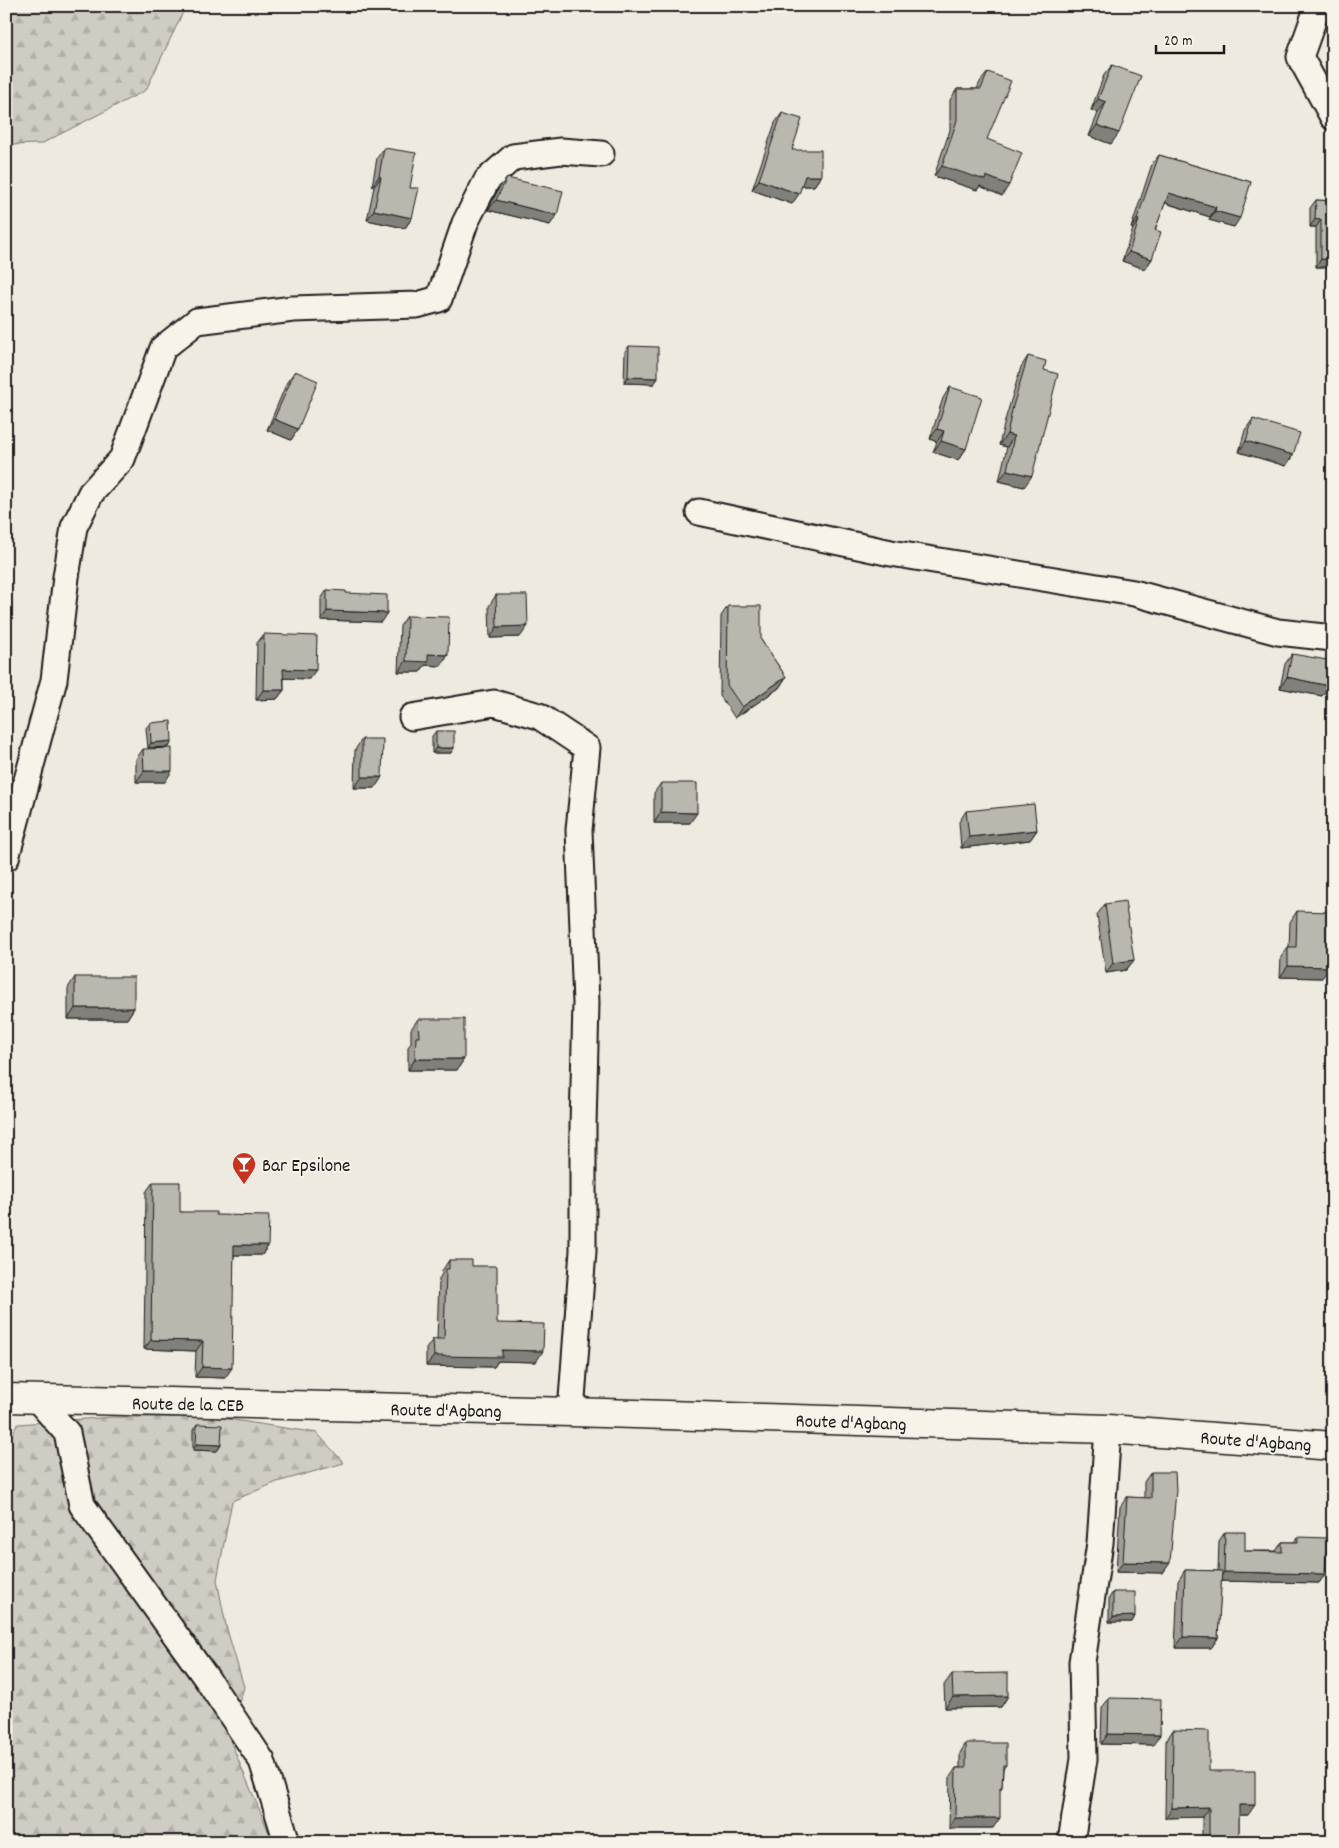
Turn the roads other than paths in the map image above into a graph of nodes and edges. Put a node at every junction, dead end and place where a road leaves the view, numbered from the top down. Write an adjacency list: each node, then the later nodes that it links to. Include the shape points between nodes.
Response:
1 (1318, 6): 2 (street, via 1300,57)
2 (1333, 117)
3 (601, 154): 7 (street, via 561,151 513,157 487,180 469,214 439,299 417,305 293,309 197,320 163,348 122,459 91,493 74,527 54,680)
4 (699, 512): 5 (street, via 891,553 1134,593 1278,632)
5 (1333, 638)
6 (412, 717): 11 (street, via 494,703 539,716 588,748 579,830 586,1003 583,1251)
7 (6, 858)
8 (6, 1398): 9 (main road, Route de la CEB)
9 (38, 1400): 10 (main road, Route de la CEB); 14 (street, via 66,1433 82,1505 262,1761)
10 (369, 1408): 11 (main road, Route d'Agbang)
11 (571, 1412): 12 (main road, Route d'Agbang)
12 (1108, 1429): 13 (main road, Route d'Agbang); 15 (street, via 1100,1543 1082,1662 1084,1759)
13 (1333, 1446)
14 (287, 1842)
15 (1071, 1842)

